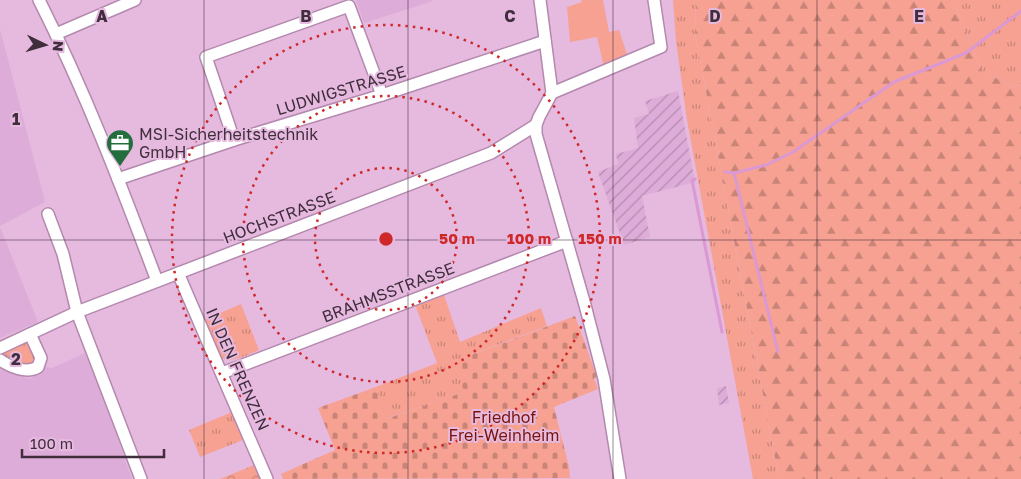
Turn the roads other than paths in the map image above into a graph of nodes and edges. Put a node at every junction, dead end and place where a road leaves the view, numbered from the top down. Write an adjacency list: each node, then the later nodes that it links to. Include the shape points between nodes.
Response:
1 (39, 0): 5 (street)
2 (135, 0): 5 (street)
3 (540, 0): 6 (street)
4 (654, 0): 7 (street, via 661,47)
5 (56, 34): 11 (street)
6 (545, 41): 7 (street); 8 (street, LUDWIGSTRASSE)
7 (552, 93): 9 (street)
8 (382, 95): 10 (street, LUDWIGSTRASSE); 10 (street, via 349,6 206,57)
9 (536, 125): 13 (street); 14 (street, HOCHSTRASSE, via 491,153)
10 (234, 140): 11 (street, LUDWIGSTRASSE)
11 (118, 179): 15 (street)
12 (48, 214): 16 (street, via 63,254)
13 (567, 241): 20 (street, BRAHMSSTRASSE); 23 (street, via 604,379)
14 (178, 273): 15 (street, HOCHSTRASSE); 20 (street, IN DEN FRENZEN)
15 (157, 281): 16 (street, HOCHSTRASSE)
16 (77, 312): 17 (street, HOCHSTRASSE); 21 (street)
17 (30, 334): 18 (street, HOCHSTRASSE); 19 (street, via 41,358 38,367 19,369)
18 (0, 348)
19 (0, 360)
20 (222, 373): 22 (street, IN DEN FRENZEN)
21 (141, 479)
22 (268, 479)
23 (620, 479)

